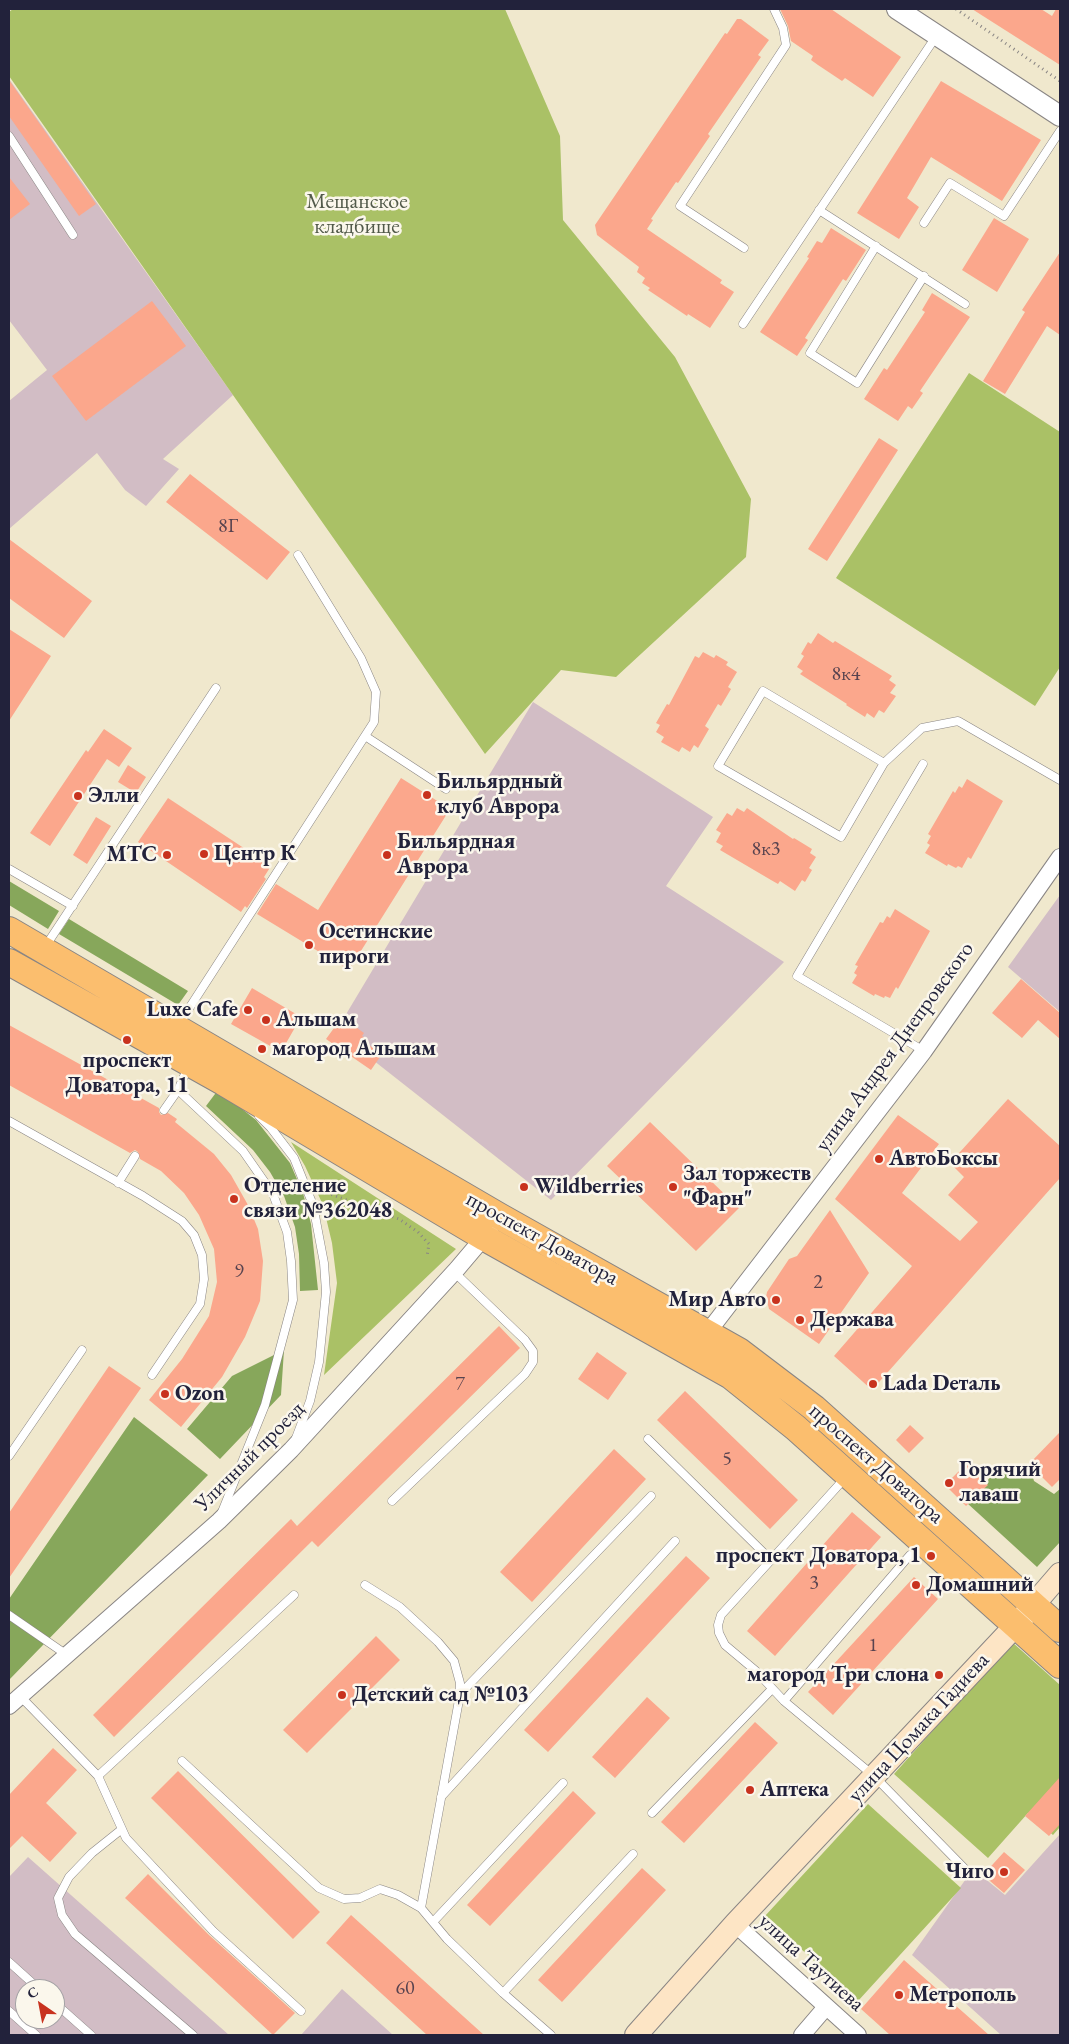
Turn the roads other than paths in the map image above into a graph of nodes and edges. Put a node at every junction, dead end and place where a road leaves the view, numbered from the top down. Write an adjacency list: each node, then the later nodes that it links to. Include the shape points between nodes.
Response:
1 (774, 9): 11 (lane, via 783,28 786,45 680,206)
2 (897, 9): 3 (street)
3 (937, 35): 4 (street); 7 (lane)
4 (1060, 116)
5 (1060, 130): 8 (lane, via 1004,216 950,183)
6 (9, 136): 9 (lane)
7 (819, 210): 10 (lane); 14 (lane)
8 (924, 223)
9 (72, 236)
10 (876, 246): 12 (lane); 12 (lane, via 810,353 857,383)
11 (744, 248)
12 (924, 276): 13 (lane)
13 (965, 304)
14 (743, 324)
15 (298, 555): 17 (lane, via 361,658 376,692 374,722)
16 (216, 688): 24 (lane)
17 (365, 736): 21 (lane); 28 (lane)
18 (884, 763): 18 (lane, via 840,836 718,766 762,691); 20 (lane, via 922,728 958,720)
19 (923, 764): 29 (lane, via 797,976)
20 (1060, 780)
21 (446, 788)
22 (1060, 857): 29 (street, улица Андрея Днепровского)
23 (9, 869): 24 (lane)
24 (73, 906): 26 (lane)
25 (9, 930): 26 (main road, проспект Доватора)
26 (43, 950): 28 (main road, проспект Доватора)
27 (9, 962): 30 (main road, проспект Доватора)
28 (176, 1028): 37 (main road, проспект Доватора)
29 (924, 1051): 40 (street, улица Андрея Днепровского)
30 (190, 1063): 31 (main road, проспект Доватора); 32 (lane)
31 (223, 1082): 38 (main road, проспект Доватора); 44 (lane, via 271,1128 294,1158 313,1205 326,1292 319,1362 310,1401)
32 (178, 1090): 33 (lane); 49 (lane, via 243,1151 272,1194 287,1232 291,1261 293,1300 265,1405)
33 (164, 1110)
34 (9, 1122): 36 (lane)
35 (135, 1156): 36 (lane)
36 (118, 1182): 42 (lane, via 182,1221 194,1236 202,1255 204,1279 200,1304)
37 (499, 1216): 38 (street, Уличный проезд); 40 (main road, проспект Доватора)
38 (485, 1238): 39 (street, Уличный проезд); 46 (main road, проспект Доватора, via 731,1376)
39 (454, 1272): 44 (street, Уличный проезд); 48 (lane, via 525,1340 533,1351 533,1362 525,1374)
40 (708, 1332): 56 (main road, проспект Доватора, via 739,1351 814,1408)
41 (82, 1350): 45 (lane)
42 (152, 1375)
43 (648, 1439): 52 (lane)
44 (292, 1450): 49 (street, Уличный проезд)
45 (9, 1456)
46 (848, 1475): 52 (lane); 58 (main road, проспект Доватора)
47 (651, 1496): 63 (lane)
48 (392, 1500)
49 (219, 1521): 60 (street, Уличный проезд)
50 (675, 1541): 70 (lane)
51 (910, 1555): 65 (lane)
52 (771, 1560): 62 (lane, via 721,1615 718,1625 725,1645)
53 (1060, 1574): 56 (main road, улица Цомака Гадиева)
54 (365, 1585): 63 (lane, via 400,1607 438,1642 454,1661)
55 (294, 1595): 67 (lane)
56 (1033, 1605): 58 (main road, улица Цомака Гадиева); 59 (main road, проспект Доватора)
57 (9, 1615): 60 (lane)
58 (1016, 1625): 61 (main road, проспект Доватора); 68 (main road, улица Цомака Гадиева)
59 (1060, 1629)
60 (67, 1655): 64 (street, Уличный проезд)
61 (1060, 1665)
62 (772, 1689): 65 (lane); 71 (lane)
63 (460, 1694): 70 (lane)
64 (14, 1701): 67 (lane)
65 (784, 1701): 68 (lane)
66 (182, 1760): 75 (lane, via 319,1888 344,1899 360,1898 380,1890 398,1895)
67 (98, 1776): 72 (lane)
68 (874, 1776): 74 (lane); 77 (main road, улица Цомака Гадиева)
69 (563, 1783): 76 (lane)
70 (441, 1797): 75 (lane)
71 (652, 1813)
72 (122, 1829): 83 (lane, via 126,1838 213,1931); 87 (lane, via 92,1853 69,1878 58,1898 62,1915 75,1934)
73 (633, 1854): 80 (lane)
74 (967, 1871)
75 (421, 1908): 76 (lane)
76 (432, 1922): 80 (lane)
77 (735, 1924): 81 (street, улица Таутиева); 89 (main road, улица Цомака Гадиева)
78 (9, 1962): 79 (lane)
79 (28, 1979)
80 (503, 1993): 88 (lane)
81 (826, 2007): 90 (street); 91 (street, улица Таутиева)
82 (9, 2011): 85 (lane)
83 (301, 2011)
84 (65, 2012): 86 (lane)
85 (36, 2035)
86 (91, 2035)
87 (193, 2035)
88 (551, 2035)
89 (636, 2035)
90 (802, 2035)
91 (858, 2035)

